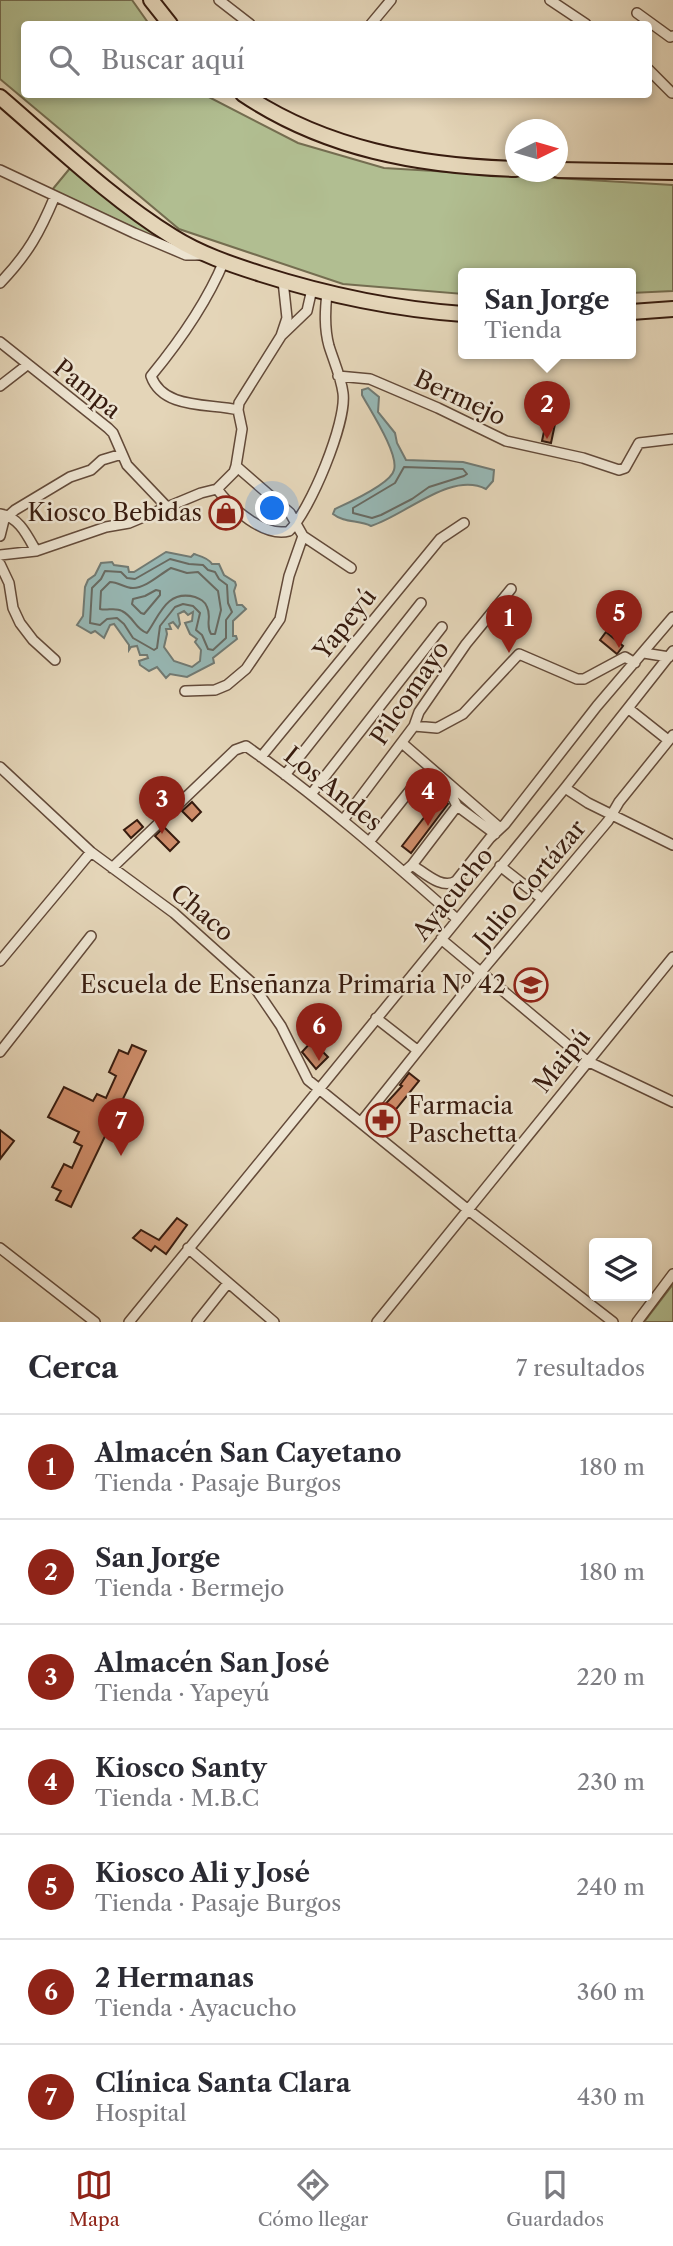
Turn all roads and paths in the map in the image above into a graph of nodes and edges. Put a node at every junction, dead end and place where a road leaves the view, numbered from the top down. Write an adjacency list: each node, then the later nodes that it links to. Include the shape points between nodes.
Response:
1 (151, 0): 6 (main road)
2 (219, 0): 7 (street)
3 (391, 0): 8 (street)
4 (550, 0): 9 (street)
5 (637, 13): 10 (street)
6 (168, 21)
7 (246, 21)
8 (374, 21)
9 (582, 21)
10 (648, 21)
11 (652, 24): 12 (street)
12 (673, 36)
13 (652, 71): 14 (street)
14 (672, 93)
15 (0, 97): 22 (main road, via 127,206)
16 (250, 98): 17 (main road, via 298,125 362,149 420,161)
17 (505, 168)
18 (0, 170): 21 (street)
19 (568, 170): 20 (main road)
20 (673, 172)
21 (55, 196): 22 (street, via 186,255); 25 (street, via 33,245)
22 (206, 254): 23 (main road)
23 (224, 261): 24 (main road); 36 (street, via 198,309 151,376 164,393 185,404)
24 (284, 281): 26 (main road); 31 (street, via 287,318)
25 (0, 283)
26 (312, 289): 27 (main road); 31 (street, via 307,311)
27 (327, 293): 30 (main road); 34 (street, via 324,318)
28 (673, 309): 29 (main road)
29 (636, 312)
30 (458, 314)
31 (281, 336): 36 (street)
32 (0, 342): 33 (street, Pampa)
33 (27, 365): 35 (street); 38 (street, Pampa, via 108,428)
34 (338, 376): 37 (street, Bermejo, via 369,379 506,441 619,471 639,443); 43 (street, via 344,397 338,432)
35 (0, 386)
36 (238, 410): 39 (street, via 242,429)
37 (673, 439)
38 (122, 454): 41 (street, Pampa); 42 (street, via 102,460)
39 (236, 466): 40 (street); 43 (street)
40 (217, 489): 41 (street); 43 (street, via 271,532 289,531)
41 (167, 507): 47 (street)
42 (4, 514): 45 (street); 47 (street, via 24,530)
43 (298, 523): 46 (street)
44 (464, 523): 64 (street, Yapeyú, via 440,539)
45 (0, 536)
46 (303, 536): 50 (street); 59 (street, via 280,619 246,669 215,690)
47 (36, 551): 48 (street)
48 (0, 555)
49 (0, 564): 57 (street, via 20,623)
50 (351, 568)
51 (511, 589): 61 (street, Pilcomayo, via 466,644)
52 (421, 603): 66 (street)
53 (673, 617): 55 (street, Ayacucho)
54 (442, 627): 68 (street)
55 (644, 653): 56 (street); 58 (street, Ayacucho)
56 (671, 654): 60 (street, Ayacucho)
57 (55, 660)
58 (635, 663): 61 (street, via 625,657 591,677 577,679 519,654 463,714 437,727); 72 (street, Ayacucho)
59 (185, 691)
60 (629, 709): 62 (street); 67 (street, Ayacucho)
61 (414, 726): 63 (street, Pilcomayo)
62 (671, 738): 70 (street, Julio Cortázar)
63 (402, 743): 71 (street, Pilcomayo); 72 (street)
64 (261, 757): 66 (street, Los Andes); 78 (street, Los Andes, via 246,746 235,750)
65 (0, 767): 75 (street, Chaco)
66 (285, 775): 68 (street, Los Andes)
67 (565, 788): 70 (street); 77 (street, Ayacucho)
68 (312, 793): 71 (street, Los Andes)
69 (457, 806): 72 (street); 73 (street, via 428,778 419,779); 76 (street)
70 (612, 814): 74 (street); 80 (street, Julio Cortázar)
71 (344, 820): 73 (street, Los Andes)
72 (497, 831): 76 (street, Ayacucho, via 452,884)
73 (369, 842): 79 (street, Los Andes)
74 (673, 845)
75 (91, 852): 78 (street, Chaco); 85 (street)
76 (412, 865): 79 (street, Ayacucho)
77 (500, 866): 80 (street); 81 (street, Ayacucho)
78 (112, 868): 91 (street, Chaco, via 174,913 251,982 281,1026 305,1078)
79 (404, 872): 81 (street, Los Andes)
80 (541, 898): 86 (street, Julio Cortázar)
81 (457, 919): 83 (street, Ayacucho)
82 (91, 936): 89 (street)
83 (441, 939): 86 (street); 87 (street, Ayacucho)
84 (673, 957): 90 (street, Maipú)
85 (0, 961)
86 (480, 973): 88 (street, Julio Cortázar); 90 (street)
87 (376, 1018): 88 (street); 91 (street, Ayacucho)
88 (417, 1050): 93 (street, Julio Cortázar)
89 (0, 1052)
90 (587, 1061): 92 (street); 94 (street, Maipú)
91 (319, 1089): 93 (street, Chaco); 96 (street, Ayacucho)
92 (673, 1102)
93 (362, 1122): 94 (street, Chaco)
94 (467, 1209): 103 (street, Maipú); 104 (street, Chaco)
95 (0, 1248): 99 (street)
96 (188, 1248): 98 (street); 100 (street, Ayacucho)
97 (673, 1274): 105 (street)
98 (228, 1283): 101 (street); 102 (street)
99 (95, 1322)
100 (129, 1322)
101 (197, 1322)
102 (274, 1322)
103 (377, 1322)
104 (613, 1322)
105 (637, 1322)

